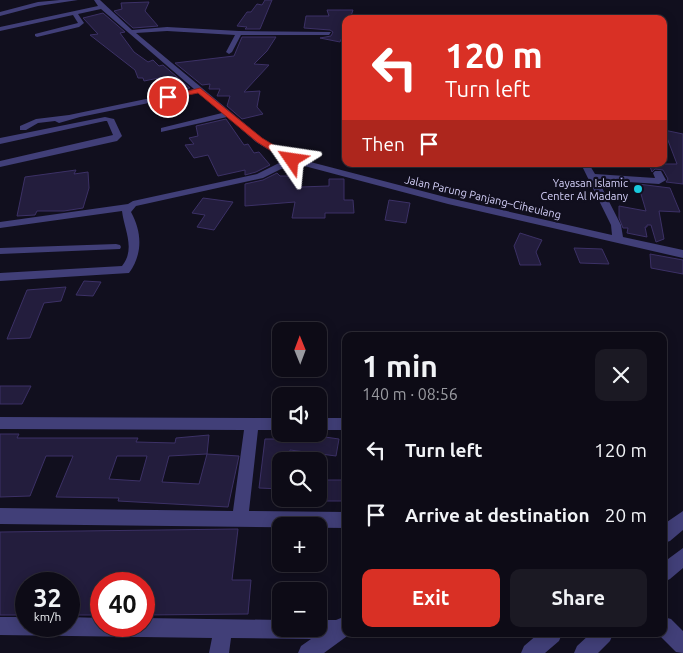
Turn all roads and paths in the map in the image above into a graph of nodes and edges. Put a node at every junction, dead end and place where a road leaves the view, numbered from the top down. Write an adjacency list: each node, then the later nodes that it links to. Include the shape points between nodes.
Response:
1 (75, 0): 4 (street, via 38,4)
2 (100, 4): 3 (street); 7 (street, Jalan Parung Panjang–Ciheulang)
3 (75, 13): 5 (street); 11 (street, via 81,23 77,26)
4 (0, 14)
5 (58, 16): 6 (street); 10 (street, via 52,21)
6 (0, 28)
7 (131, 32): 8 (street, via 167,29); 13 (street, Jalan Parung Panjang–Ciheulang)
8 (239, 33): 9 (street); 12 (street)
9 (329, 33)
10 (0, 34)
11 (37, 34)
12 (229, 52)
13 (200, 90): 14 (street, Jalan Parung Panjang–Ciheulang); 16 (street)
14 (228, 114): 15 (street); 18 (street, Jalan Parung Panjang–Ciheulang, via 259,140)
15 (164, 130)
16 (0, 132)
17 (0, 141): 19 (street, via 105,119 110,119 118,136)
18 (292, 160): 23 (street, via 260,176 133,204); 25 (street, Jalan Parung Panjang–Ciheulang, via 448,201)
19 (0, 164)
20 (587, 167): 22 (street)
21 (658, 174): 22 (street, via 659,181)
22 (592, 177): 25 (street, via 616,225)
23 (128, 208): 24 (street); 29 (street, via 126,212 131,220 134,244 132,261 125,270)
24 (0, 226)
25 (618, 239): 28 (street, Jalan Parung Panjang–Ciheulang)
26 (116, 247): 27 (street)
27 (0, 251)
28 (683, 254)
29 (0, 277)
30 (0, 423): 31 (street)
31 (252, 423): 32 (street); 36 (street)
32 (272, 424)
33 (327, 424): 34 (street)
34 (342, 424)
35 (0, 516): 36 (street)
36 (240, 518): 38 (street)
37 (683, 519): 39 (street)
38 (342, 520)
39 (667, 532)
40 (683, 557): 41 (street)
41 (667, 571)
42 (0, 626): 44 (street)
43 (342, 627): 44 (street)
44 (223, 628): 50 (street)
45 (342, 628): 51 (street)
46 (667, 629): 49 (street)
47 (549, 637): 52 (street)
48 (600, 637): 53 (street)
49 (683, 645)
50 (219, 653)
51 (308, 653)
52 (531, 653)
53 (584, 653)

